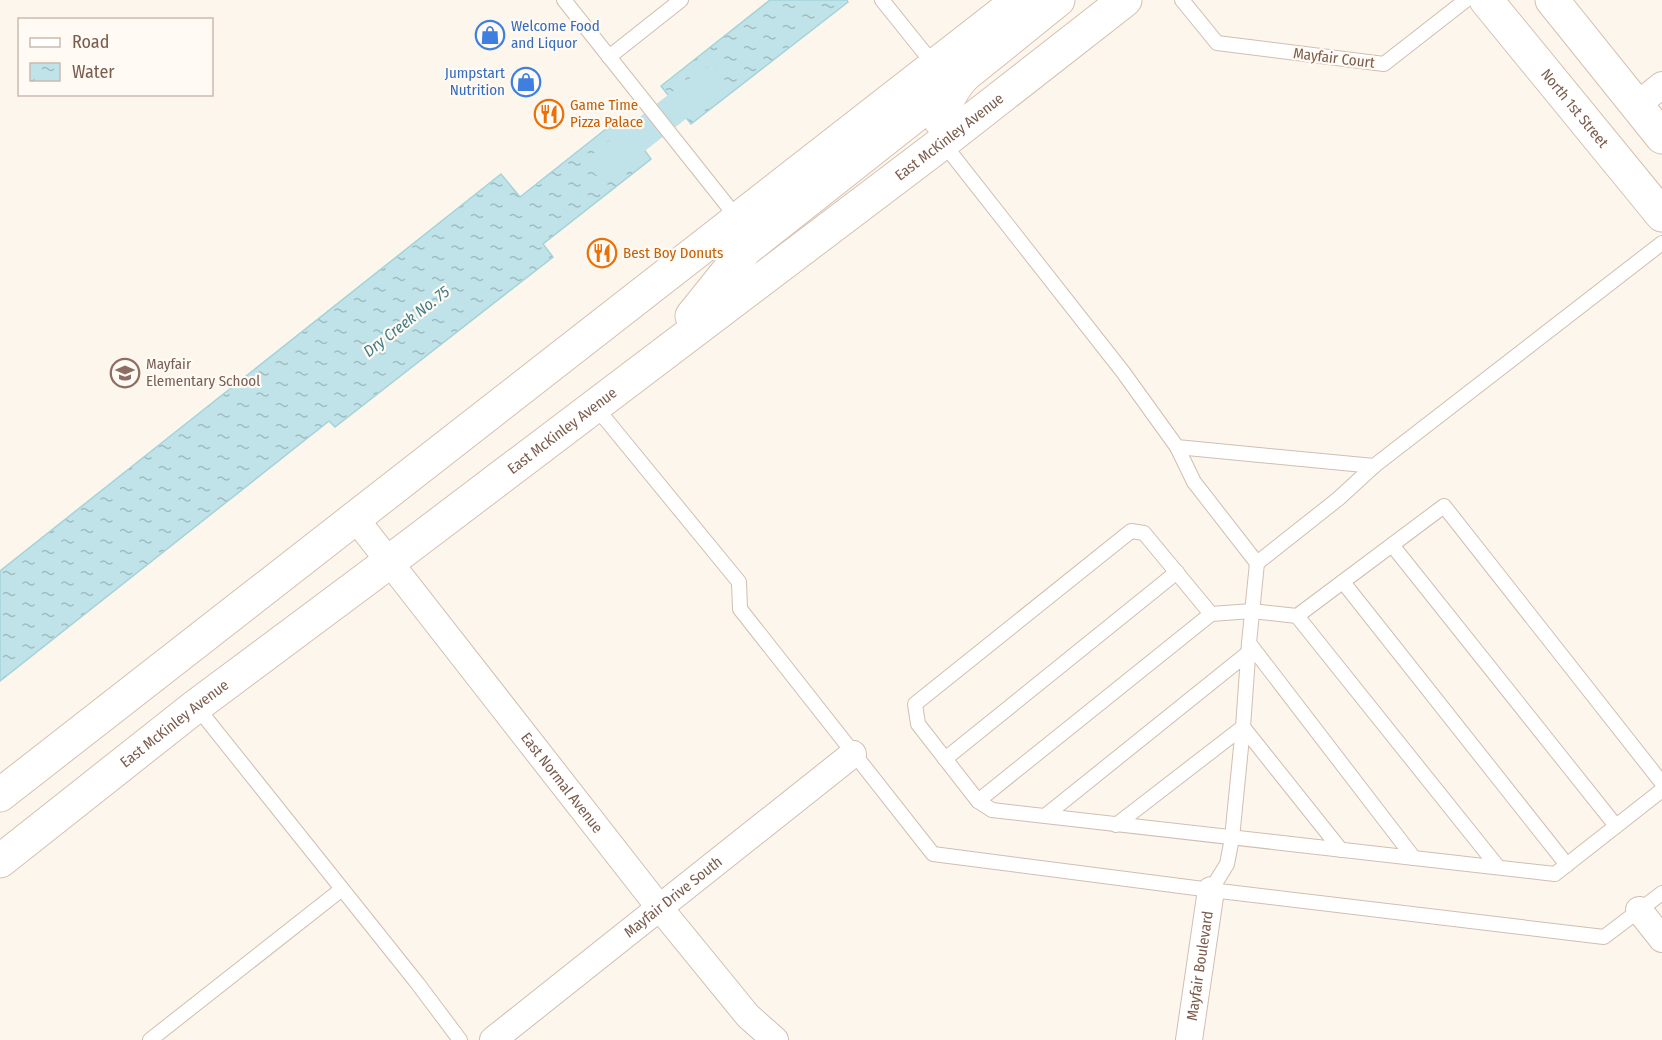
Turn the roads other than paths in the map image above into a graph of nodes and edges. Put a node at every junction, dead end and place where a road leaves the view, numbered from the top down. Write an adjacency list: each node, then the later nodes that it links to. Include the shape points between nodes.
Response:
1 (564, 0): 11 (lane)
2 (681, 0): 11 (lane)
3 (882, 0): 12 (lane)
4 (1019, 0): 12 (main road)
5 (1058, 0): 16 (main road, via 956,85 939,125)
6 (1125, 0): 16 (main road, East McKinley Avenue)
7 (1182, 0): 8 (lane, Mayfair Court, via 1217,43 1384,64)
8 (1466, 0)
9 (1486, 0): 17 (main road, North 1st Street)
10 (1552, 0): 14 (main road)
11 (609, 57): 18 (lane)
12 (935, 66): 18 (main road); 20 (main road, via 935,92 927,106 746,249)
13 (1662, 86): 14 (street)
14 (1637, 105): 15 (main road)
15 (1662, 137)
16 (942, 143): 20 (main road, East McKinley Avenue); 22 (lane, via 1123,372)
17 (1662, 215)
18 (739, 220): 24 (main road)
19 (1662, 243): 23 (lane)
20 (663, 353): 21 (main road, East McKinley Avenue)
21 (594, 405): 26 (main road, East McKinley Avenue); 36 (lane, via 739,582 740,609)
22 (1177, 447): 23 (lane); 27 (lane, via 1194,482)
23 (1374, 466): 27 (lane)
24 (355, 518): 26 (street, East Normal Avenue); 40 (main road)
25 (1392, 545): 29 (lane); 38 (lane, via 1444,506); 44 (lane)
26 (389, 562): 34 (main road, East McKinley Avenue); 54 (street, East Normal Avenue)
27 (1257, 563): 30 (lane)
28 (1177, 572): 31 (lane); 37 (lane); 37 (lane, via 1144,533 1131,531 915,704 918,724)
29 (1343, 582): 32 (lane); 49 (lane)
30 (1252, 611): 31 (lane); 32 (lane); 33 (lane)
31 (1211, 614): 41 (lane)
32 (1298, 616): 50 (lane)
33 (1249, 648): 35 (lane); 42 (lane); 47 (lane)
34 (196, 706): 48 (main road, East McKinley Avenue); 51 (lane)
35 (1244, 727): 43 (lane); 45 (lane); 46 (lane)
36 (853, 754): 52 (lane, via 933,854); 54 (street, Mayfair Drive South)
37 (945, 759): 41 (lane)
38 (1662, 783)
39 (1662, 790): 44 (lane)
40 (0, 795)
41 (978, 801): 42 (lane, via 992,810)
42 (1045, 816): 43 (lane)
43 (1116, 825): 45 (lane)
44 (1616, 826): 49 (lane)
45 (1232, 838): 46 (lane); 52 (lane, via 1227,864)
46 (1341, 850): 47 (lane)
47 (1414, 858): 50 (lane)
48 (0, 861)
49 (1567, 865): 50 (lane, via 1555,874)
50 (1498, 867)
51 (342, 889): 57 (lane); 58 (lane)
52 (1211, 890): 55 (lane, via 1604,937); 61 (street, Mayfair Boulevard)
53 (1662, 893): 55 (lane)
54 (659, 907): 59 (street, Mayfair Drive South); 60 (street, East Normal Avenue, via 748,1016)
55 (1639, 910): 56 (street)
56 (1662, 939)
57 (150, 1040)
58 (460, 1040)
59 (493, 1040)
60 (775, 1040)
61 (1189, 1040)

